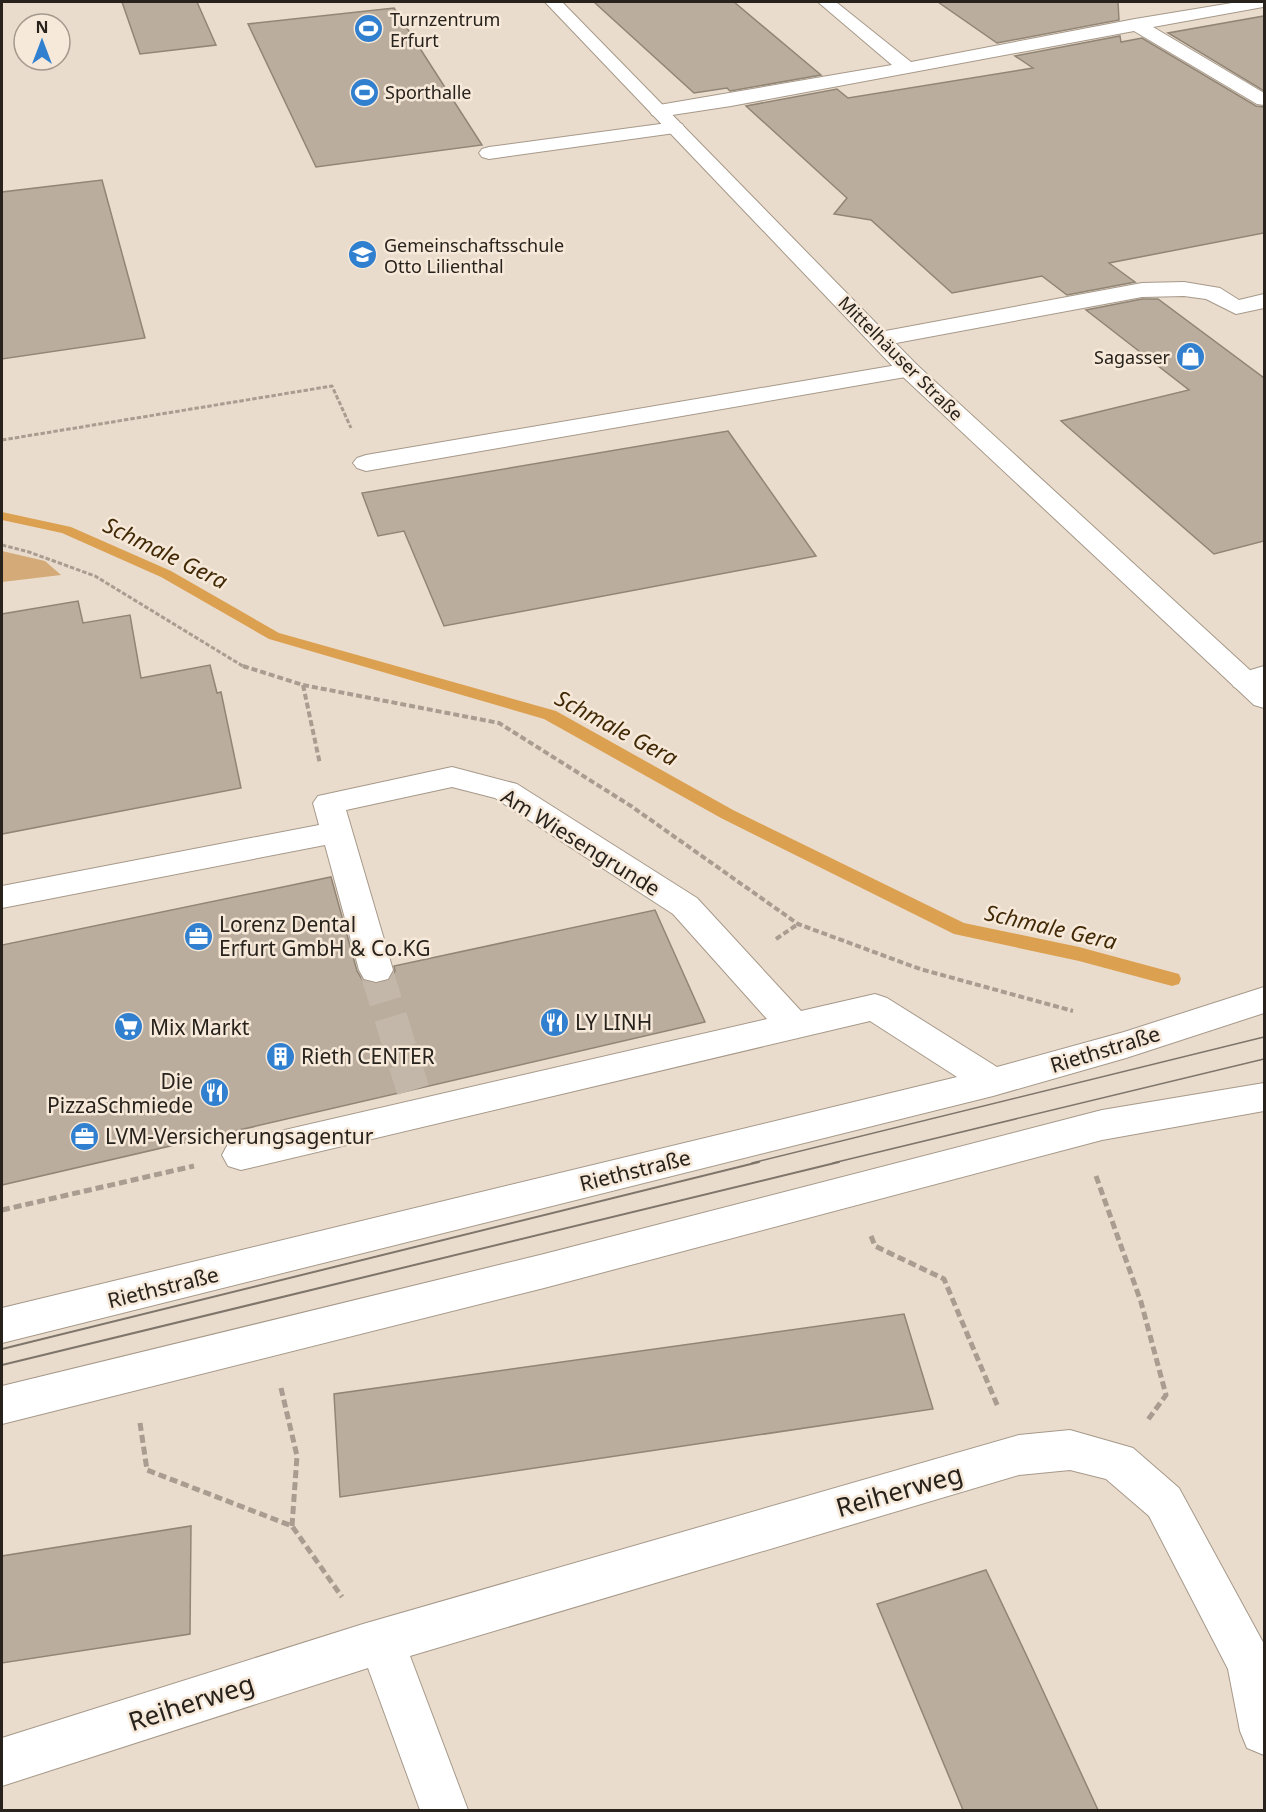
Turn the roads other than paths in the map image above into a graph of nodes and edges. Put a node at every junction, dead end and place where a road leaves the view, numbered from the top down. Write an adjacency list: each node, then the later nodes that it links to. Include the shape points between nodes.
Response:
1 (553, 2): 7 (street, Mittelhäuser Straße)
2 (826, 2): 5 (street)
3 (1263, 2): 4 (street)
4 (1135, 24): 5 (street); 6 (street)
5 (907, 67): 7 (street)
6 (1264, 100)
7 (659, 111): 8 (street, Mittelhäuser Straße)
8 (675, 128): 9 (street); 11 (street, Mittelhäuser Straße)
9 (489, 153)
10 (1264, 301): 11 (street, via 1236,307 1212,293 1142,290)
11 (880, 339): 12 (street, Mittelhäuser Straße)
12 (909, 370): 13 (street); 14 (street, Mittelhäuser Straße)
13 (366, 463)
14 (1258, 685)
15 (333, 817): 16 (street, Am Wiesengrunde); 17 (street); 19 (street, Am Wiesengrunde, via 452,777 506,791 685,906)
16 (2, 897)
17 (376, 970)
18 (1264, 1000): 20 (street, Riethstraße, via 1126,1045)
19 (794, 1026): 20 (street, via 875,1007); 22 (street, via 416,1102)
20 (993, 1082): 23 (street, Riethstraße)
21 (1264, 1097): 24 (street, via 1102,1125 544,1272)
22 (241, 1155)
23 (2, 1326)
24 (2, 1405)
25 (372, 1645): 26 (street, Reiherweg, via 1019,1455 1070,1450 1118,1462 1164,1502 1250,1664); 27 (street, Reiherweg); 28 (street)
26 (1264, 1731)
27 (2, 1762)
28 (444, 1810)

